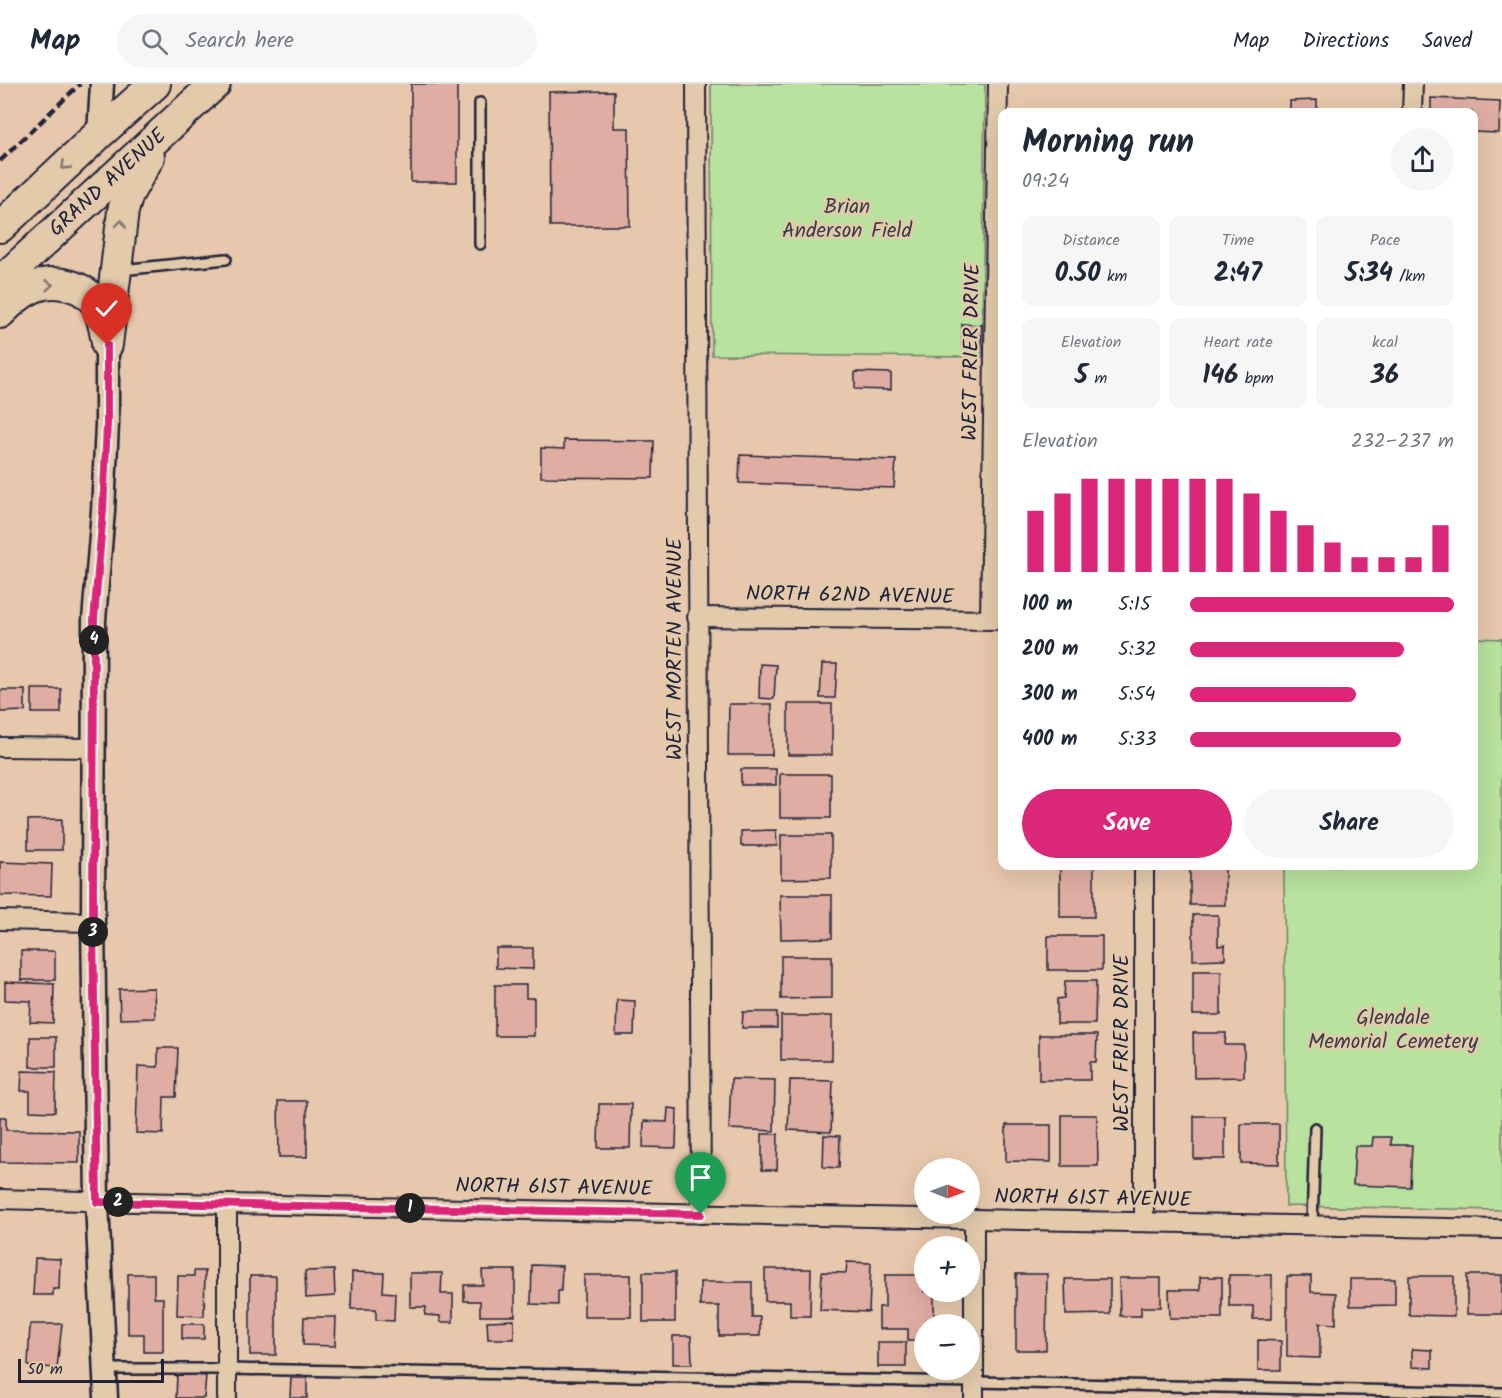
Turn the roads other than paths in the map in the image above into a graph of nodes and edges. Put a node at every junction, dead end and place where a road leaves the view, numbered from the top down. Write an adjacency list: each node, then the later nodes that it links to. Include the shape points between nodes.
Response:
1 (102, 84): 10 (street)
2 (155, 84): 10 (highway, GRAND AVENUE)
3 (215, 84): 9 (highway, GRAND AVENUE)
4 (696, 84): 19 (street, WEST MORTEN AVENUE)
5 (998, 84): 20 (street, WEST FRIER DRIVE)
6 (1413, 84): 8 (street)
7 (480, 103): 12 (lane)
8 (1412, 108)
9 (180, 117): 14 (highway, one-way to 9, via 128,194 150,155); 16 (highway, GRAND AVENUE)
10 (99, 134): 11 (highway, GRAND AVENUE, one-way to 11); 15 (highway, via 82,185 12,250)
11 (0, 227)
12 (480, 244)
13 (226, 259): 14 (lane)
14 (116, 270): 18 (highway)
15 (0, 274)
16 (0, 282)
17 (0, 313): 18 (highway, one-way to 18, via 35,286 68,285 92,298 102,319)
18 (107, 345): 22 (street, via 104,500 94,620)
19 (697, 617): 20 (street, NORTH 62ND AVENUE); 30 (street, WEST MORTEN AVENUE)
20 (996, 620)
21 (0, 747): 22 (street)
22 (94, 748): 25 (street)
23 (1144, 870): 33 (street, WEST FRIER DRIVE)
24 (0, 920): 25 (street)
25 (93, 922): 28 (street)
26 (1315, 1128): 35 (lane)
27 (0, 1199): 28 (street, NORTH 61ST AVENUE)
28 (97, 1202): 29 (street, NORTH 61ST AVENUE); 37 (street)
29 (227, 1204): 30 (street, NORTH 61ST AVENUE); 38 (street)
30 (701, 1214): 31 (street, NORTH 61ST AVENUE)
31 (914, 1218)
32 (980, 1219): 33 (street, NORTH 61ST AVENUE)
33 (1144, 1221): 35 (street, NORTH 61ST AVENUE)
34 (974, 1224): 39 (street)
35 (1312, 1226): 36 (street, NORTH 61ST AVENUE)
36 (1502, 1229)
37 (106, 1369): 38 (lane); 41 (street)
38 (227, 1369): 39 (lane); 42 (street)
39 (974, 1390): 40 (lane)
40 (1502, 1393)
41 (106, 1398)
42 (227, 1398)

